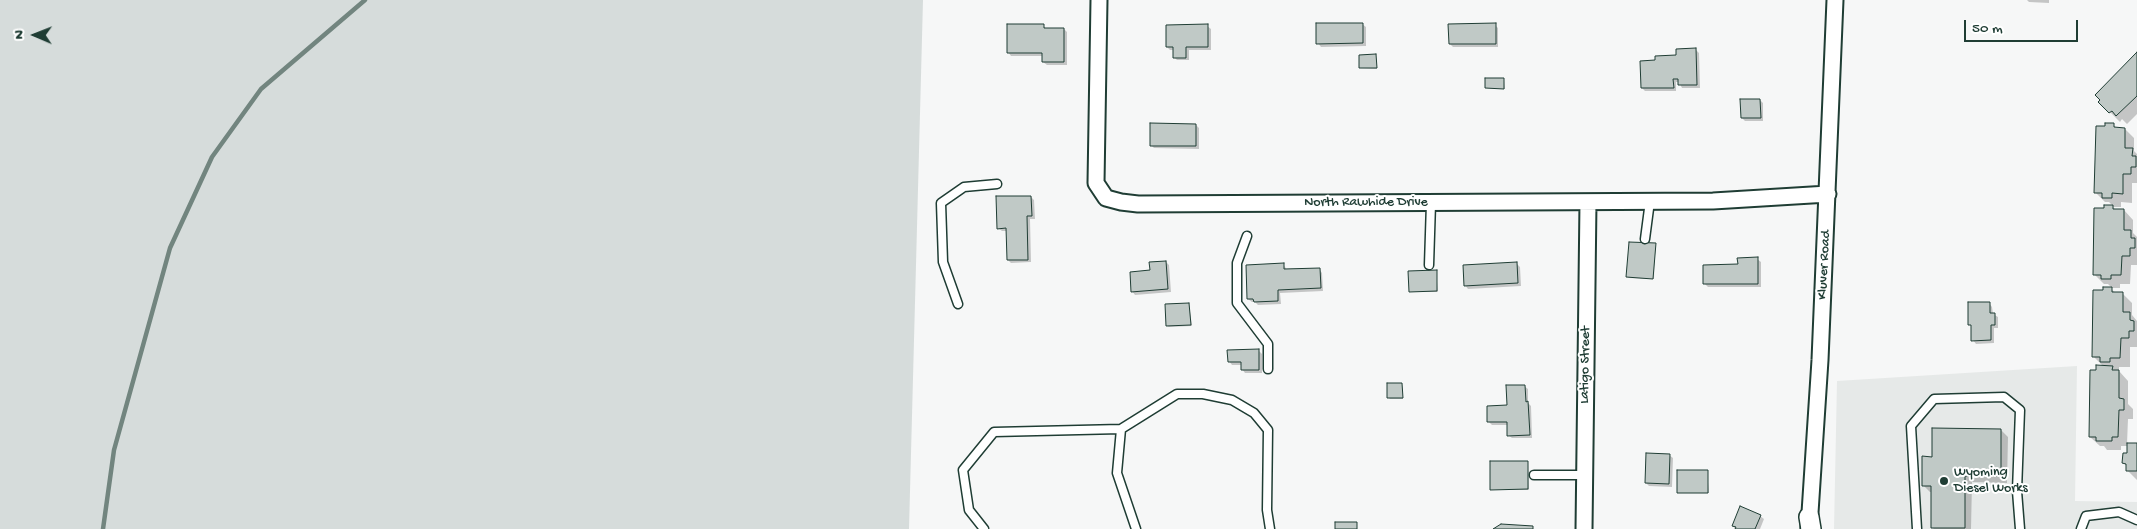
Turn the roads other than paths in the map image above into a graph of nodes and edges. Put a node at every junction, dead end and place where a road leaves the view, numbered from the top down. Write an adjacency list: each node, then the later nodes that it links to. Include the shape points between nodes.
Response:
1 (1099, 0): 7 (street, North Rawhide Drive, via 1096,183 1106,198 1138,204)
2 (1835, 0): 4 (street, Kluver Road)
3 (997, 184): 11 (lane, via 964,187 941,203 944,262)
4 (1828, 194): 5 (street, North Rawhide Drive); 17 (street, Kluver Road)
5 (1650, 201): 6 (street, North Rawhide Drive); 9 (lane)
6 (1588, 202): 7 (street, North Rawhide Drive); 15 (street, Latigo Street)
7 (1431, 203): 10 (lane)
8 (1247, 236): 12 (lane, via 1237,263 1237,303 1268,344)
9 (1646, 239)
10 (1429, 265)
11 (958, 304)
12 (1268, 369)
13 (1121, 429): 18 (lane, via 994,432 963,470 969,510); 19 (lane, via 1117,473); 20 (lane, via 1176,394 1202,394 1232,400 1254,413 1268,430 1266,510)
14 (1534, 475): 15 (lane)
15 (1584, 475): 21 (street, Latigo Street)
16 (2137, 520): 24 (lane, via 2119,512 2086,516)
17 (1810, 525)
18 (984, 529)
19 (1136, 529)
20 (1270, 529)
21 (1584, 529)
22 (1917, 529): 23 (lane, via 1911,426 1934,399 2004,397 2020,410 2017,491)
23 (2020, 529)
24 (2081, 529)

